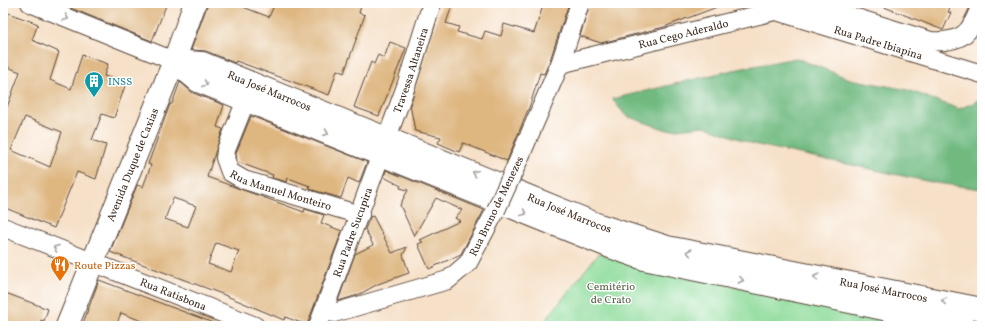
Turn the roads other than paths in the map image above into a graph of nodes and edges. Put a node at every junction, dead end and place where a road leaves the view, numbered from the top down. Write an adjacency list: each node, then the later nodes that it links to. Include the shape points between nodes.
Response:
1 (30, 3): 8 (street, Rua José Marrocos, one-way to 8)
2 (195, 3): 8 (main road, Avenida Duque de Caxias)
3 (432, 3): 12 (street, Travessa Altaneira)
4 (580, 3): 9 (street, Rua Bruno de Menezes)
5 (808, 3): 6 (street, Rua Padre Ibiapina, via 931,41 957,40 973,24); 7 (street, Rua Cego Aderaldo)
6 (982, 3)
7 (775, 11): 9 (street, Rua Cego Aderaldo); 10 (street, Rua Padre Ibiapina)
8 (174, 61): 11 (main road, Rua José Marrocos, one-way to 11, via 198,80); 12 (main road, Rua José Marrocos, via 202,63); 15 (main road, Avenida Duque de Caxias)
9 (560, 64): 18 (street, Rua Bruno de Menezes, bridge, via 496,210 468,262 448,280)
10 (982, 74)
11 (246, 100): 12 (main road, Rua José Marrocos, one-way to 12); 13 (street, Rua Manuel Monteiro, via 226,150 225,162 230,172 244,180)
12 (384, 146): 13 (street, Rua Padre Sucupira); 16 (main road, Rua José Marrocos)
13 (360, 215): 18 (street, Rua Padre Sucupira)
14 (3, 227): 15 (street, Rua Ratisbona, one-way to 14)
15 (92, 262): 19 (main road, Avenida Duque de Caxias); 20 (street, Rua Ratisbona)
16 (711, 265): 17 (main road, Rua José Marrocos, one-way to 16); 21 (main road, Rua José Marrocos, one-way to 21)
17 (982, 309)
18 (320, 318)
19 (67, 326)
20 (254, 326)
21 (966, 326)

